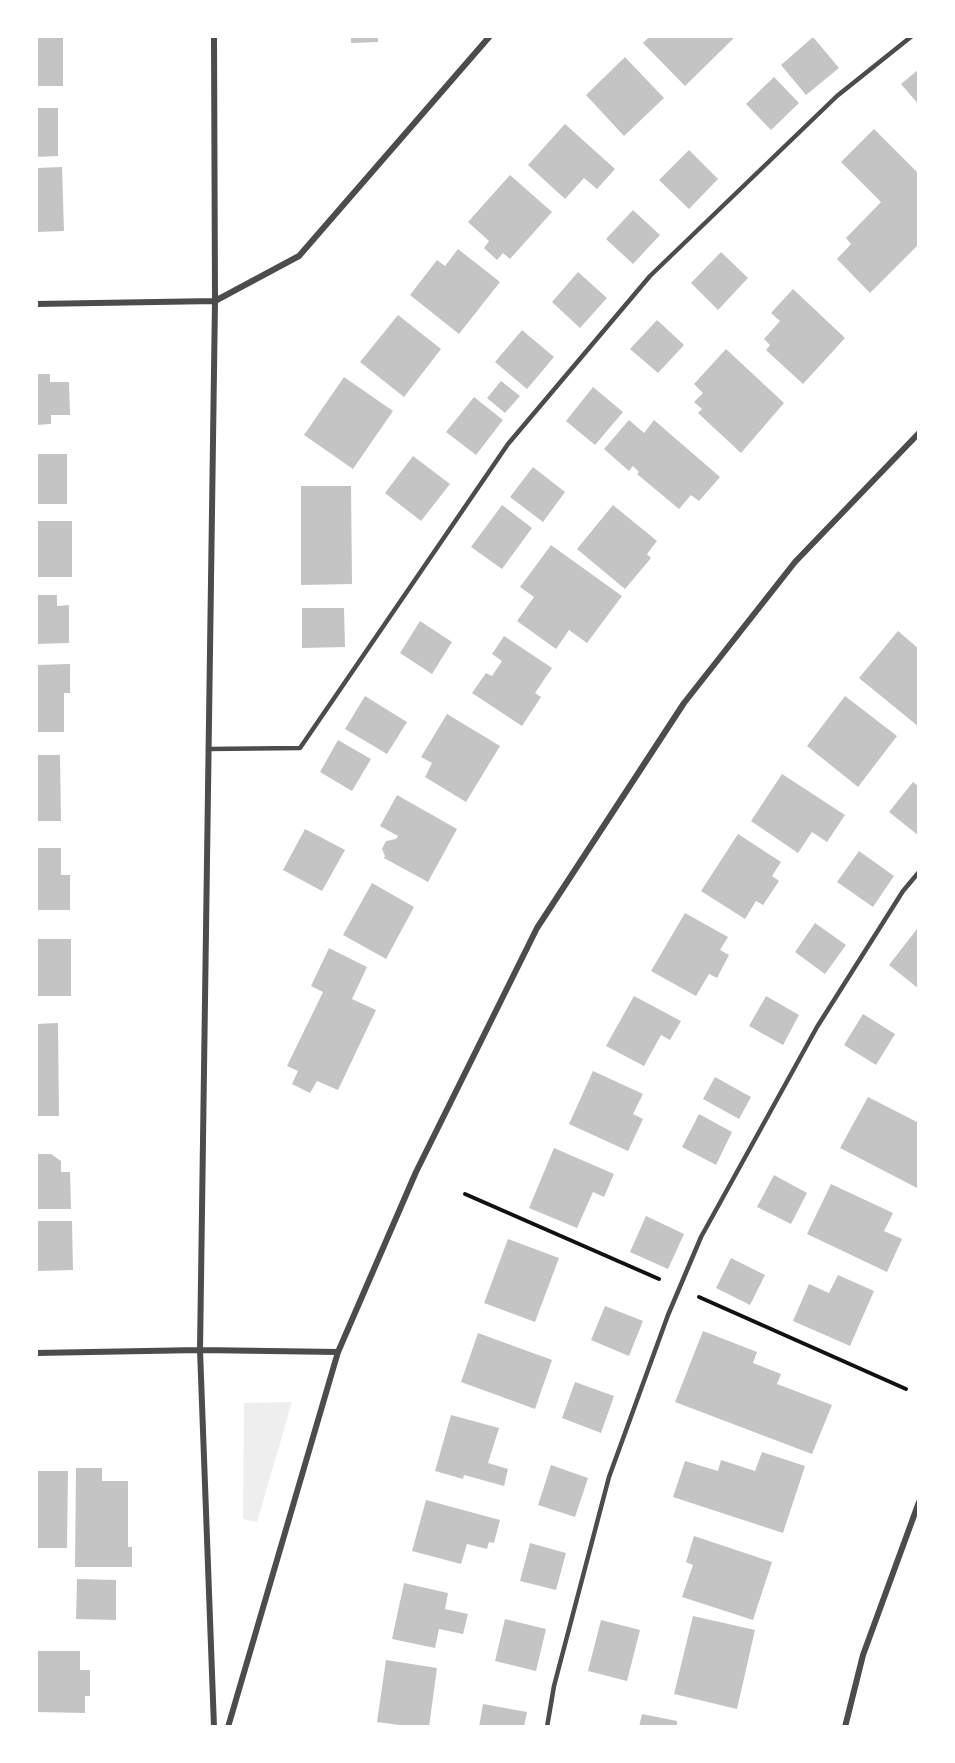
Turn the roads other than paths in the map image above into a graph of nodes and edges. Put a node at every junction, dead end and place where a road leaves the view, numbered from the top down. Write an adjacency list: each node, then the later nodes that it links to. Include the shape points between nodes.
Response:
1 (214, 36): 4 (street)
2 (490, 36): 4 (street, via 299,256)
3 (912, 36): 7 (lane, via 837,96 650,276 508,444 300,748)
4 (215, 301): 5 (street); 7 (street)
5 (36, 304)
6 (919, 433): 10 (street, via 795,562 684,703 537,928 416,1172)
7 (208, 749): 9 (street)
8 (919, 872): 15 (lane, via 817,1027 701,1237 609,1477 554,1686)
9 (200, 1350): 10 (street); 11 (street); 13 (street)
10 (338, 1352): 14 (street)
11 (36, 1353)
12 (919, 1502): 16 (street, via 863,1655)
13 (214, 1727)
14 (228, 1727)
15 (547, 1727)
16 (845, 1727)

